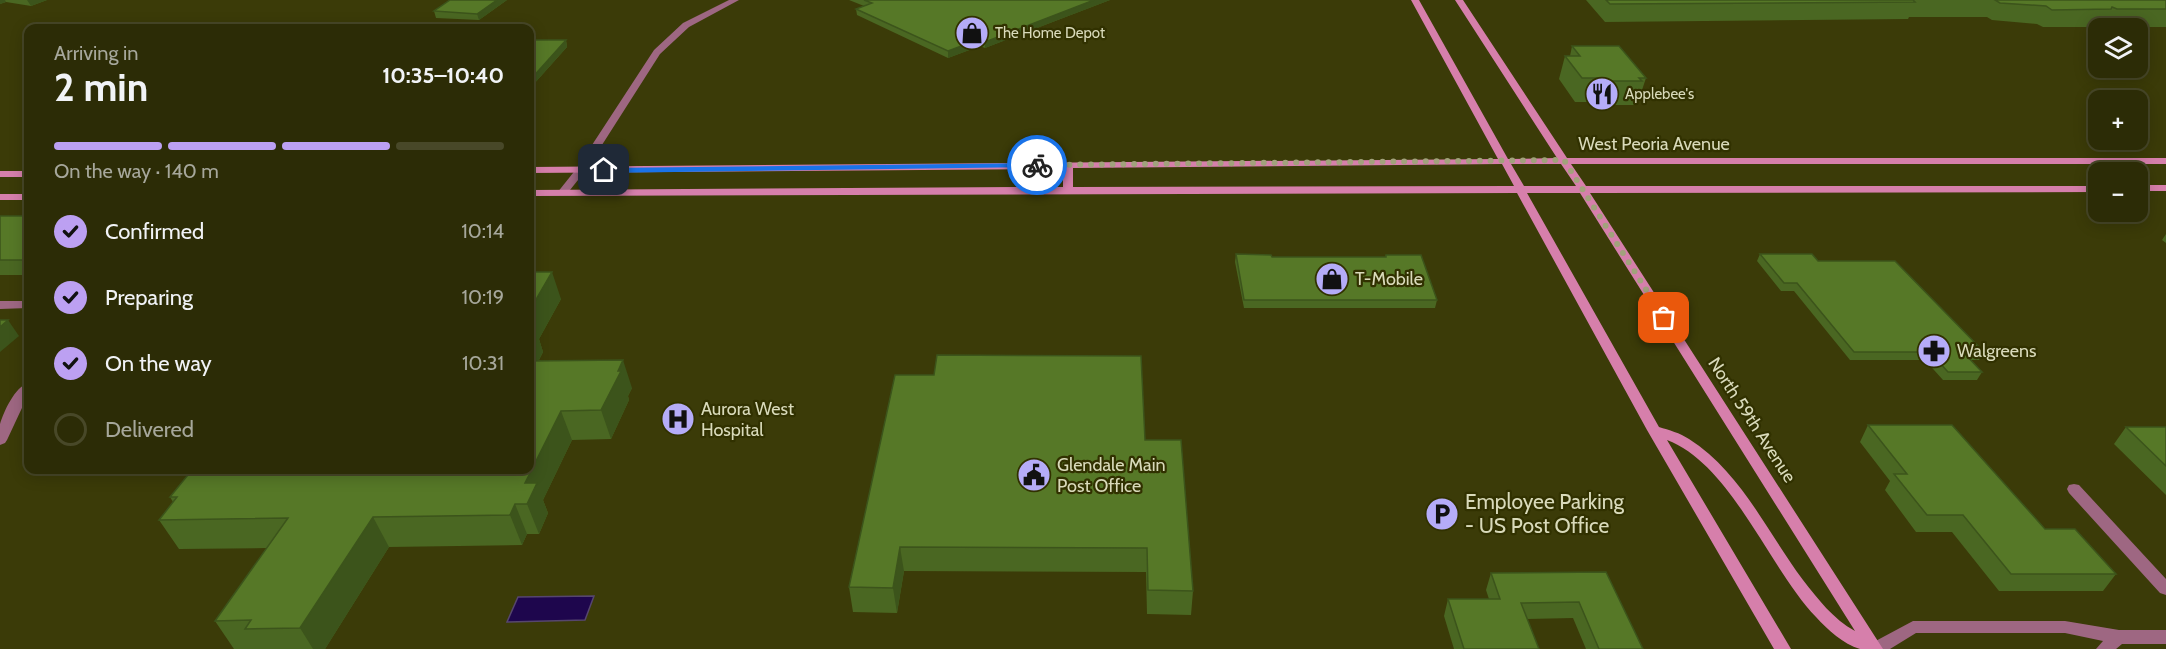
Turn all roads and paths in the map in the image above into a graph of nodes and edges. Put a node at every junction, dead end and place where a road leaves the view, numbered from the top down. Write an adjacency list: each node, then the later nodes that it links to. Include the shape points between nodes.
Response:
1 (735, 0): 9 (street, via 686,25 657,52)
2 (1415, 0): 5 (main road)
3 (1459, 0): 4 (main road, North 59th Avenue)
4 (1564, 160): 5 (main road, West Peoria Avenue); 6 (main road, West Peoria Avenue); 19 (main road, North 59th Avenue)
5 (1504, 161): 8 (main road, West Peoria Avenue); 18 (main road)
6 (2165, 162)
7 (1041, 165): 8 (main road, West Peoria Avenue); 9 (main road, West Peoria Avenue); 16 (main road)
8 (1068, 165): 17 (main road)
9 (581, 170): 10 (main road, West Peoria Avenue); 21 (street)
10 (534, 171)
11 (0, 174): 12 (main road)
12 (24, 174)
13 (2148, 188): 14 (main road)
14 (2166, 188)
15 (2088, 189): 19 (main road)
16 (1041, 190): 17 (main road); 21 (main road)
17 (1068, 190): 18 (main road)
18 (1520, 190): 19 (main road); 27 (main road)
19 (1583, 190): 34 (main road, North 59th Avenue)
20 (534, 193): 21 (main road)
21 (562, 193)
22 (0, 197): 23 (main road)
23 (24, 197)
24 (0, 305): 25 (street)
25 (24, 305)
26 (24, 392): 28 (street)
27 (1654, 430): 33 (main road); 34 (main road, via 1678,438 1708,460 1737,494 1807,597 1834,626)
28 (0, 440)
29 (2074, 489): 30 (street)
30 (2166, 589)
31 (2119, 637): 32 (street); 34 (street, via 2065,627 1913,627); 35 (street)
32 (2166, 637)
33 (1783, 649)
34 (1876, 649)
35 (2104, 649)

